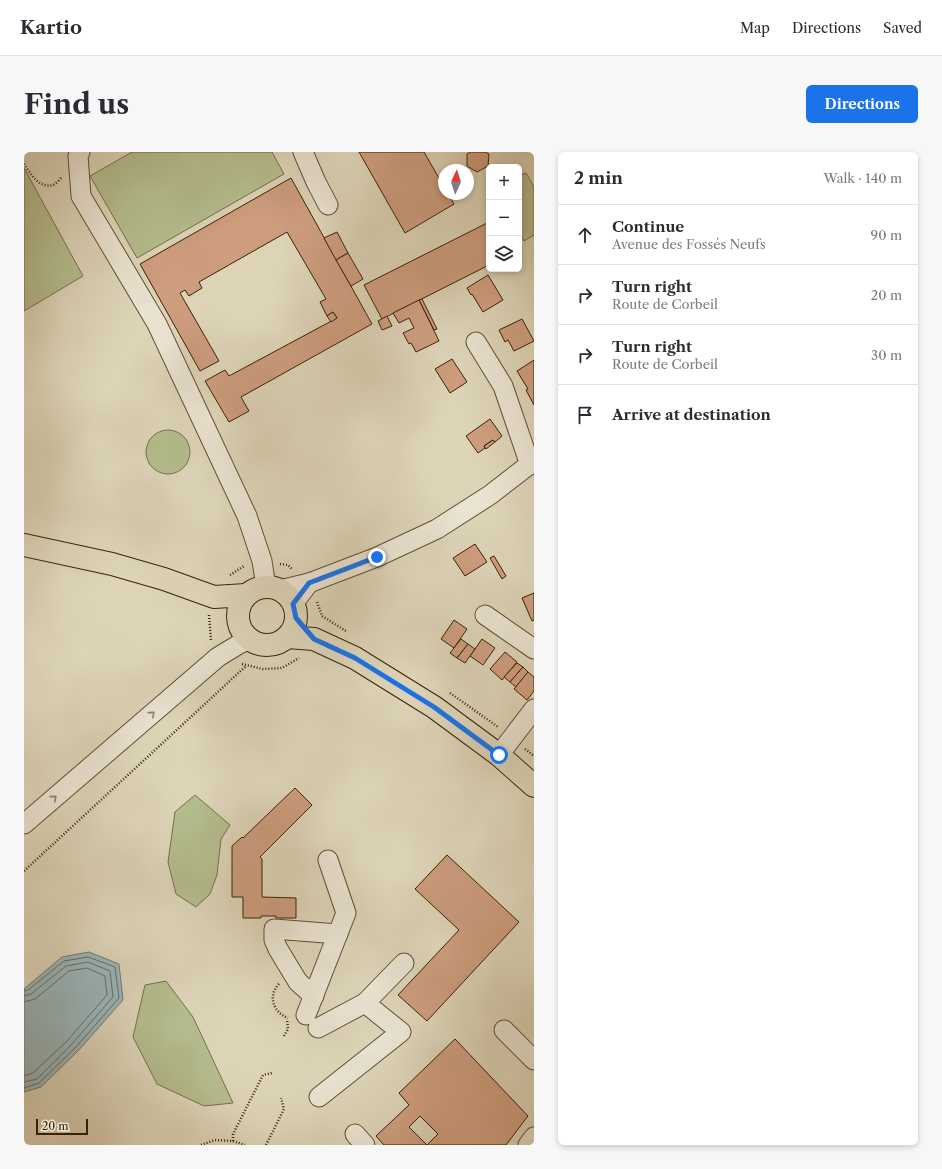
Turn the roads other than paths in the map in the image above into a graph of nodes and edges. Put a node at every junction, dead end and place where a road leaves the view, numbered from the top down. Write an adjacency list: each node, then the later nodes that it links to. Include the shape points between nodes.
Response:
1 (303, 152): 3 (street)
2 (79, 157): 9 (street, via 81,196 160,331 248,516 262,561)
3 (328, 205)
4 (476, 342): 5 (street, via 503,386)
5 (532, 463): 9 (street, via 490,495 437,529 377,557 309,583)
6 (24, 545): 8 (main road, via 112,564)
7 (246, 595): 8 (main road); 9 (main road, via 258,588); 11 (main road, via 241,602)
8 (214, 596): 11 (main road)
9 (284, 607): 12 (main road, via 281,642 257,644); 15 (main road, via 314,639 355,658 427,703)
10 (485, 616): 13 (street)
11 (237, 618): 12 (main road)
12 (250, 640): 17 (street, one-way to 12, via 218,657)
13 (534, 649)
14 (534, 709): 15 (street)
15 (499, 755): 16 (main road)
16 (534, 786)
17 (24, 824)
18 (328, 860): 19 (street, via 346,913)
19 (338, 934): 21 (street); 21 (street, via 274,929 274,940 298,982)
20 (404, 963): 22 (street)
21 (314, 996): 22 (street, via 305,1021)
22 (365, 1003): 25 (street, via 401,1032)
23 (504, 1030): 24 (street)
24 (534, 1060)
25 (319, 1096)
26 (534, 1137): 27 (street)
27 (528, 1145)

